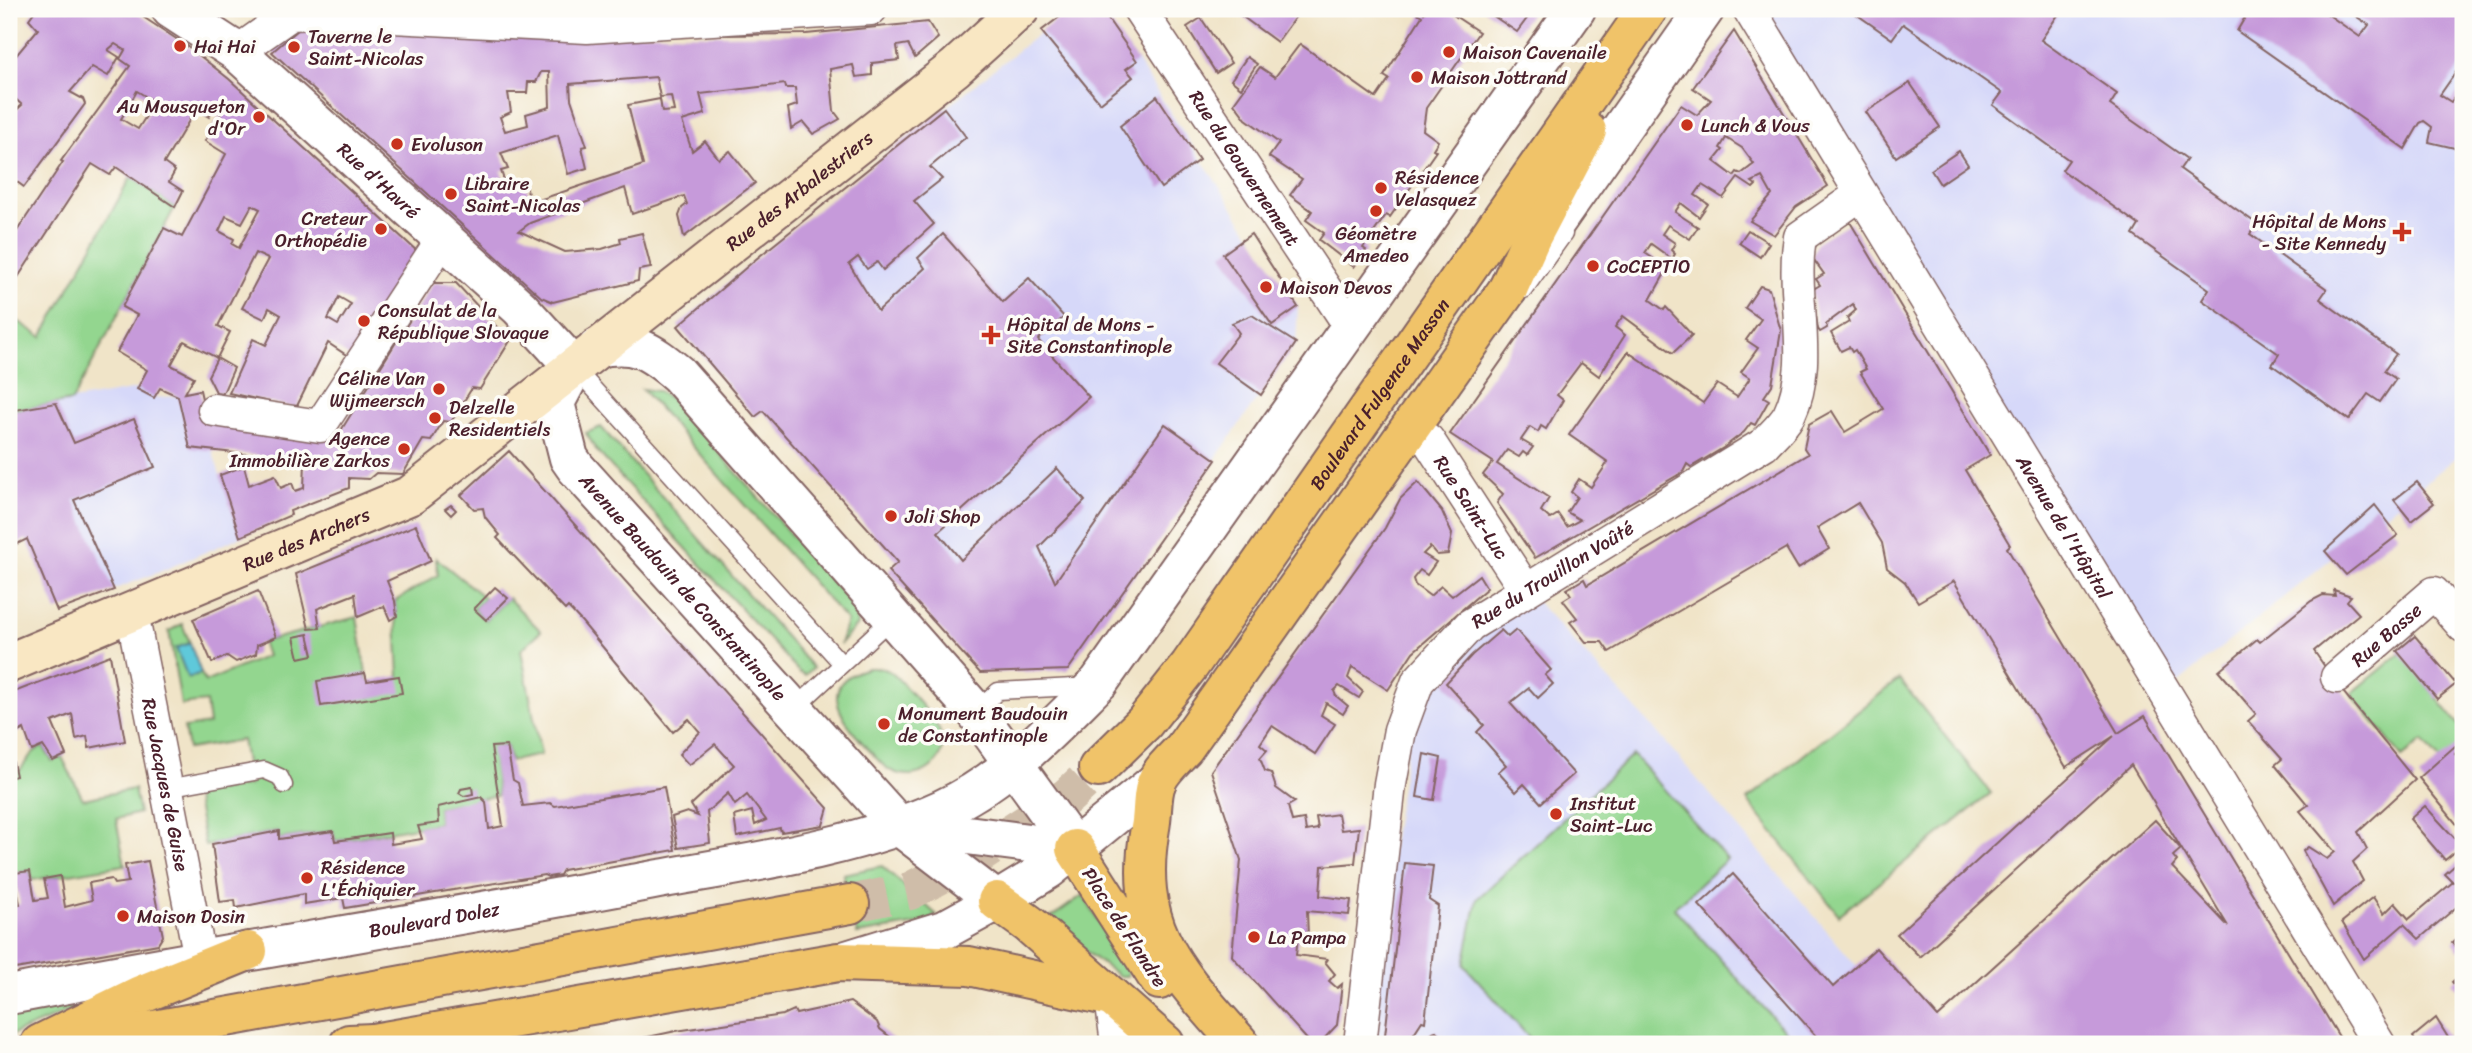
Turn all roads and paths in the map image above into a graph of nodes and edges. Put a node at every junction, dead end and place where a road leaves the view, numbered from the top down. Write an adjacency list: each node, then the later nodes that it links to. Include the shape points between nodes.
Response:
1 (172, 9): 11 (street, Rue d'Havré)
2 (871, 9): 11 (street, via 587,27 291,14)
3 (1020, 9): 17 (main road, Rue des Arbalestriers, via 955,68)
4 (1139, 9): 15 (street, Rue du Gouvernement)
5 (1576, 9): 15 (street)
6 (1648, 9): 31 (main road, Boulevard Fulgence Masson, via 1190,665 1144,723)
7 (1654, 9): 14 (main road)
8 (1705, 9): 14 (street)
9 (1725, 9): 16 (lane)
10 (1749, 9): 12 (street, Avenue de l'Hôpital)
11 (237, 52): 13 (street, Rue d'Havré)
12 (1861, 194): 20 (street, Rue du Trouillon Voûté, via 1800,237 1795,283 1802,352 1800,386 1787,418 1764,444); 53 (street, Avenue de l'Hôpital)
13 (442, 240): 17 (street, Rue d'Havré); 18 (street, via 320,426)
14 (1508, 289): 16 (lane); 19 (main road)
15 (1350, 326): 27 (street)
16 (1492, 336): 19 (lane)
17 (585, 357): 21 (main road, Rue des Archers, via 411,495); 22 (street, via 617,344 634,345 678,374); 25 (lane); 29 (street, Avenue Baudouin de Constantinople, via 555,403 569,458)
18 (214, 410)
19 (1418, 432): 20 (street, Rue Saint-Luc); 32 (main road)
20 (1525, 589): 52 (street, Rue du Trouillon Voûté, via 1470,625 1418,681 1400,730 1381,844)
21 (132, 613): 24 (main road, Rue des Archers); 34 (street, Rue Jacques de Guise)
22 (892, 618): 25 (lane); 28 (street)
23 (2463, 626): 26 (street, Rue Basse, via 2434,593)
24 (9, 663)
25 (842, 664): 29 (lane)
26 (2337, 677)
27 (1085, 696): 28 (lane, via 1074,687 998,691); 30 (street)
28 (969, 705): 30 (street, Place de Flandre)
29 (794, 709): 35 (street, Avenue Baudouin de Constantinople)
30 (1026, 753): 35 (street, Place de Flandre, via 944,808); 37 (street, Place de Flandre)
31 (1098, 768)
32 (1172, 770): 37 (street, Place de Flandre); 51 (main road, via 1152,819 1146,884 1149,916 1158,940 1192,989)
33 (284, 785): 34 (lane, via 264,770)
34 (167, 788): 41 (street, Rue Jacques de Guise)
35 (899, 826): 36 (street, Place de Flandre); 37 (street, Place de Flandre); 38 (street)
36 (859, 838): 40 (street, Boulevard Dolez)
37 (1082, 844): 38 (street, Place de Flandre); 50 (main road, Place de Flandre, via 1093,881 1176,1004)
38 (997, 901): 42 (street, Place de Flandre, via 944,930); 44 (main road)
39 (850, 904): 46 (main road)
40 (248, 951): 41 (street, Boulevard Dolez); 45 (main road, via 140,995)
41 (200, 958): 43 (street, Boulevard Dolez)
42 (838, 962): 44 (main road, via 969,965); 47 (main road)
43 (9, 995)
44 (1111, 998): 48 (street); 49 (main road)
45 (40, 1044)
46 (77, 1044)
47 (363, 1044)
48 (1117, 1044)
49 (1165, 1044)
50 (1211, 1044)
51 (1240, 1044)
52 (1360, 1044)
53 (2379, 1044)

